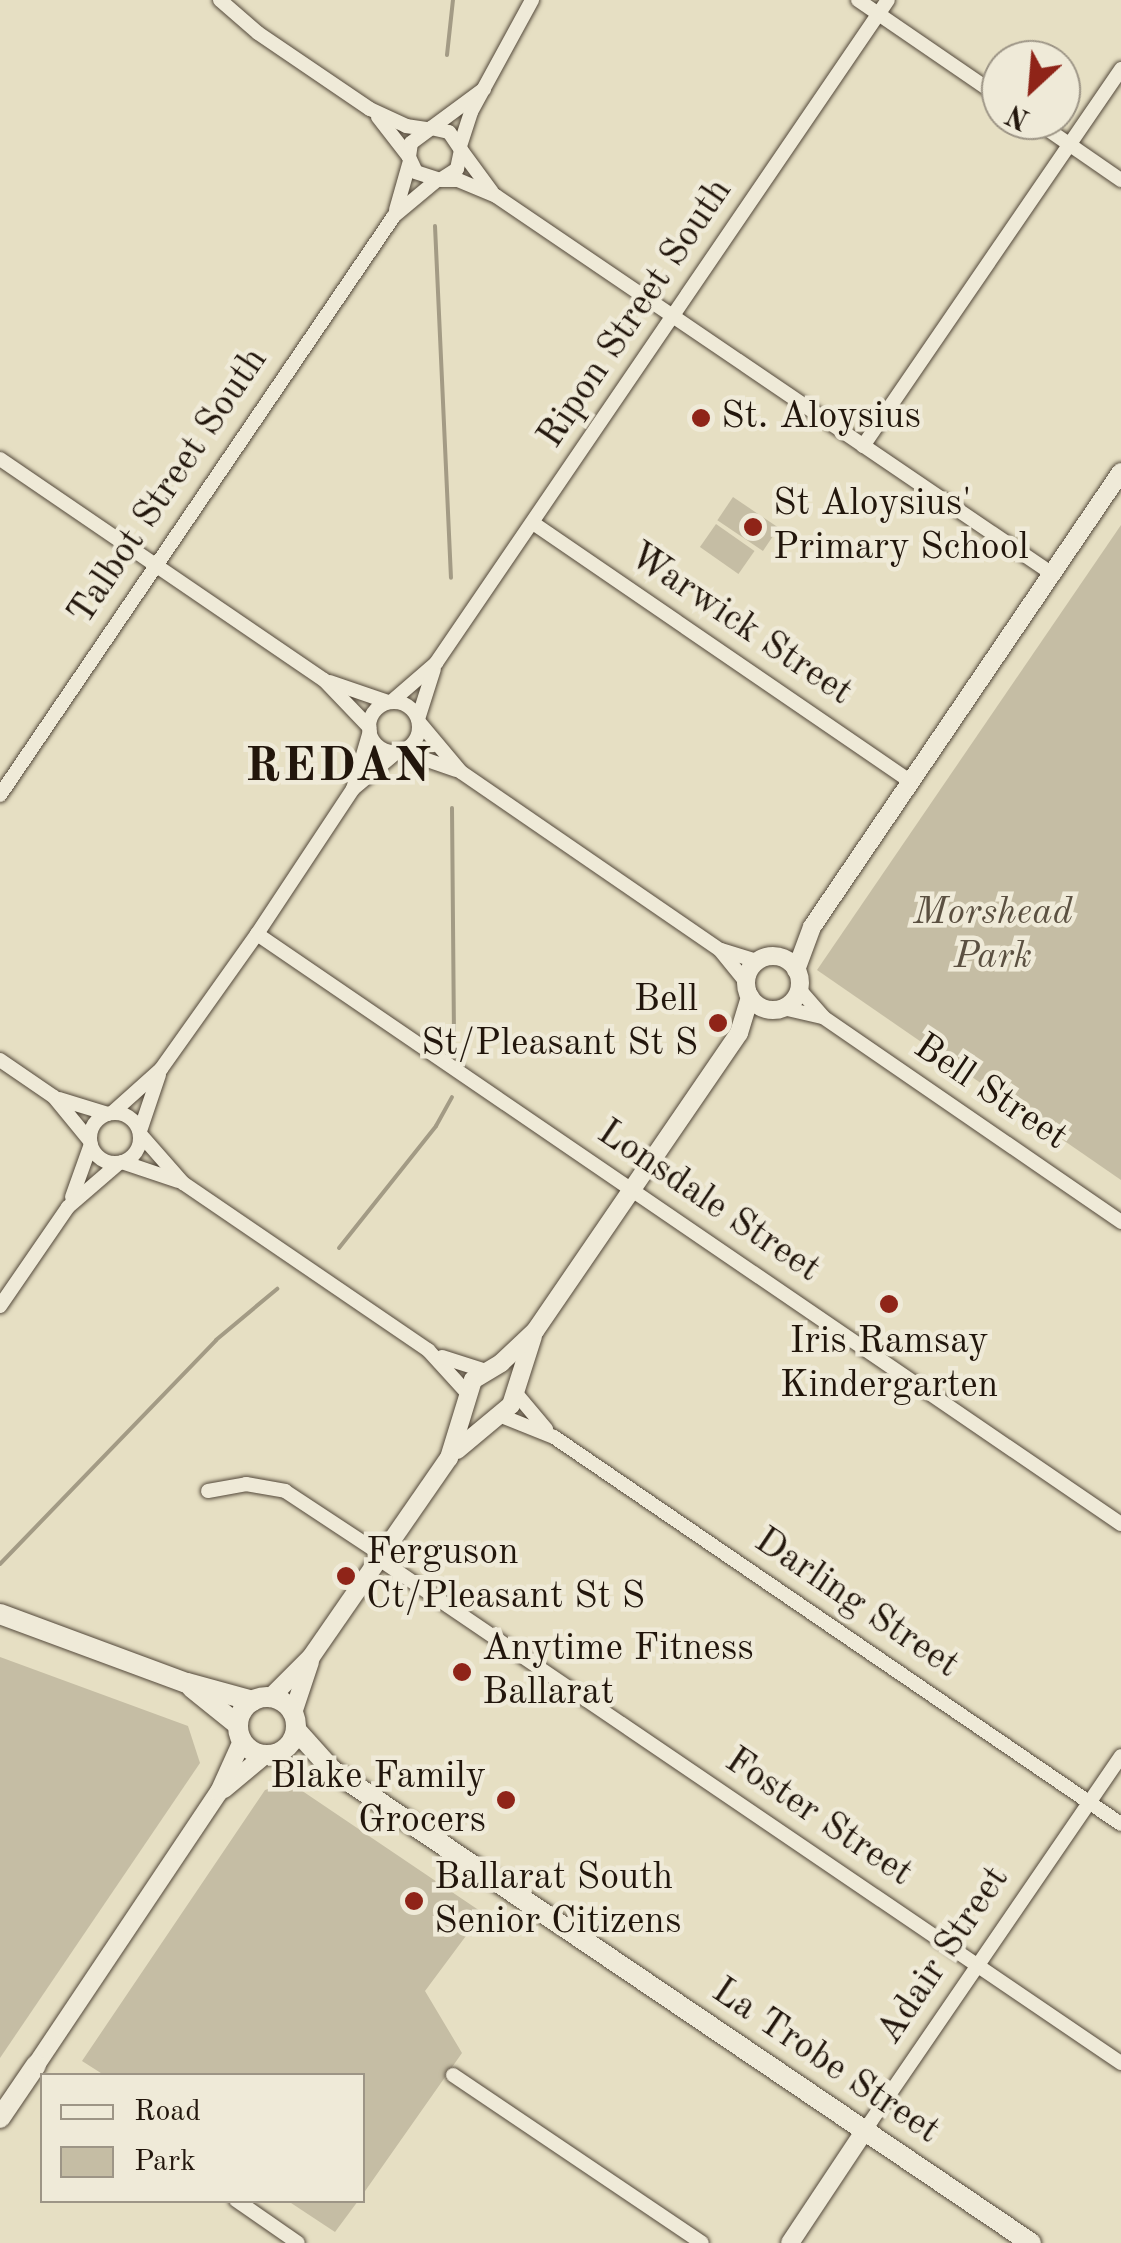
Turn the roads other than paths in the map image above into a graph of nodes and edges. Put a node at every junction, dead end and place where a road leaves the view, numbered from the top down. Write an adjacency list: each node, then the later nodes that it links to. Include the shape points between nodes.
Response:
1 (220, 0): 9 (street)
2 (532, 0): 8 (street)
3 (858, 0): 5 (street)
4 (888, 0): 5 (street, Ripon Street South)
5 (878, 14): 7 (street); 19 (street, Ripon Street South)
6 (1121, 69): 12 (street)
7 (981, 84)
8 (484, 89): 10 (street); 13 (street)
9 (370, 109): 10 (street); 14 (street)
10 (429, 129): 13 (street, via 449,132); 14 (street, via 413,140)
11 (1063, 140): 12 (street)
12 (1069, 144): 16 (street); 20 (street)
13 (460, 148): 15 (street, via 457,169); 17 (street)
14 (410, 159): 15 (street, via 418,174); 18 (street, Talbot Street South)
15 (439, 180): 17 (street); 18 (street, Talbot Street South)
16 (1121, 180)
17 (496, 196): 19 (street)
18 (394, 216): 24 (street, Talbot Street South)
19 (673, 316): 20 (street); 23 (street, Ripon Street South)
20 (863, 446): 25 (street)
21 (0, 459): 24 (street)
22 (1121, 472): 25 (street)
23 (533, 523): 26 (street, Ripon Street South); 33 (street, Warwick Street)
24 (155, 563): 27 (street); 35 (street, Talbot Street South)
25 (1051, 573): 33 (street)
26 (436, 663): 28 (street, Ripon Street South); 29 (street, Ripon Street South)
27 (324, 680): 28 (street); 30 (street)
28 (390, 702): 29 (street, via 408,706); 30 (street, via 375,711)
29 (419, 721): 31 (street, via 416,740); 32 (street)
30 (370, 730): 31 (street, via 380,747); 34 (street)
31 (399, 751): 32 (street); 34 (street)
32 (462, 772): 38 (street)
33 (910, 782): 36 (street)
34 (352, 789): 37 (street)
35 (0, 795)
36 (812, 927): 39 (street); 41 (street)
37 (257, 934): 47 (street); 54 (street, Lonsdale Street)
38 (720, 950): 40 (street); 42 (street)
39 (777, 957): 40 (street); 41 (street)
40 (757, 961): 42 (street)
41 (798, 979): 43 (street); 44 (street, Bell Street)
42 (748, 989): 43 (street); 45 (street)
43 (777, 1009): 44 (street, Bell Street); 45 (street)
44 (823, 1017): 56 (street, Bell Street)
45 (740, 1033): 54 (street)
46 (0, 1060): 48 (street)
47 (161, 1069): 49 (street); 50 (street)
48 (54, 1097): 49 (street); 51 (street)
49 (110, 1113): 50 (street, via 130,1117); 51 (street, via 95,1123)
50 (140, 1133): 52 (street, via 136,1152); 53 (street)
51 (90, 1143): 52 (street, via 101,1158); 55 (street)
52 (120, 1163): 53 (street); 55 (street)
53 (183, 1183): 59 (street)
54 (632, 1190): 58 (street); 67 (street, Lonsdale Street)
55 (68, 1207): 57 (street)
56 (1121, 1222)
57 (0, 1306)
58 (535, 1331): 60 (street); 61 (street)
59 (428, 1350): 60 (street); 62 (street)
60 (487, 1371): 61 (street, via 504,1374); 62 (street, via 473,1380)
61 (514, 1389): 63 (street, via 511,1405); 64 (street, Darling Street)
62 (469, 1397): 63 (street, via 480,1413); 65 (street)
63 (498, 1415): 64 (street, Darling Street); 65 (street)
64 (554, 1437): 79 (street, Darling Street)
65 (449, 1458): 68 (street)
66 (208, 1490): 68 (street, Foster Street, via 246,1484 285,1491)
67 (1121, 1524)
68 (380, 1557): 70 (street); 81 (street, Foster Street)
69 (0, 1614): 71 (main road)
70 (311, 1657): 72 (street); 73 (street)
71 (187, 1683): 72 (main road); 74 (main road)
72 (262, 1699): 73 (main road, La Trobe Street); 74 (main road)
73 (294, 1721): 75 (main road); 77 (main road, La Trobe Street)
74 (240, 1733): 75 (main road, La Trobe Street); 78 (street)
75 (273, 1754): 77 (main road, La Trobe Street); 78 (street)
76 (1121, 1756): 79 (street, Adair Street)
77 (332, 1770): 87 (main road, La Trobe Street)
78 (220, 1792): 83 (street)
79 (1089, 1802): 80 (street, Darling Street); 81 (street, Adair Street)
80 (1121, 1824)
81 (977, 1964): 82 (street, Foster Street); 87 (street, Adair Street)
82 (1121, 2063)
83 (44, 2070)
84 (40, 2074): 86 (main road)
85 (453, 2075): 90 (street)
86 (0, 2118)
87 (865, 2130): 91 (street, Adair Street); 92 (main road, La Trobe Street)
88 (240, 2203): 89 (street)
89 (298, 2243)
90 (702, 2243)
91 (790, 2243)
92 (1031, 2243)

